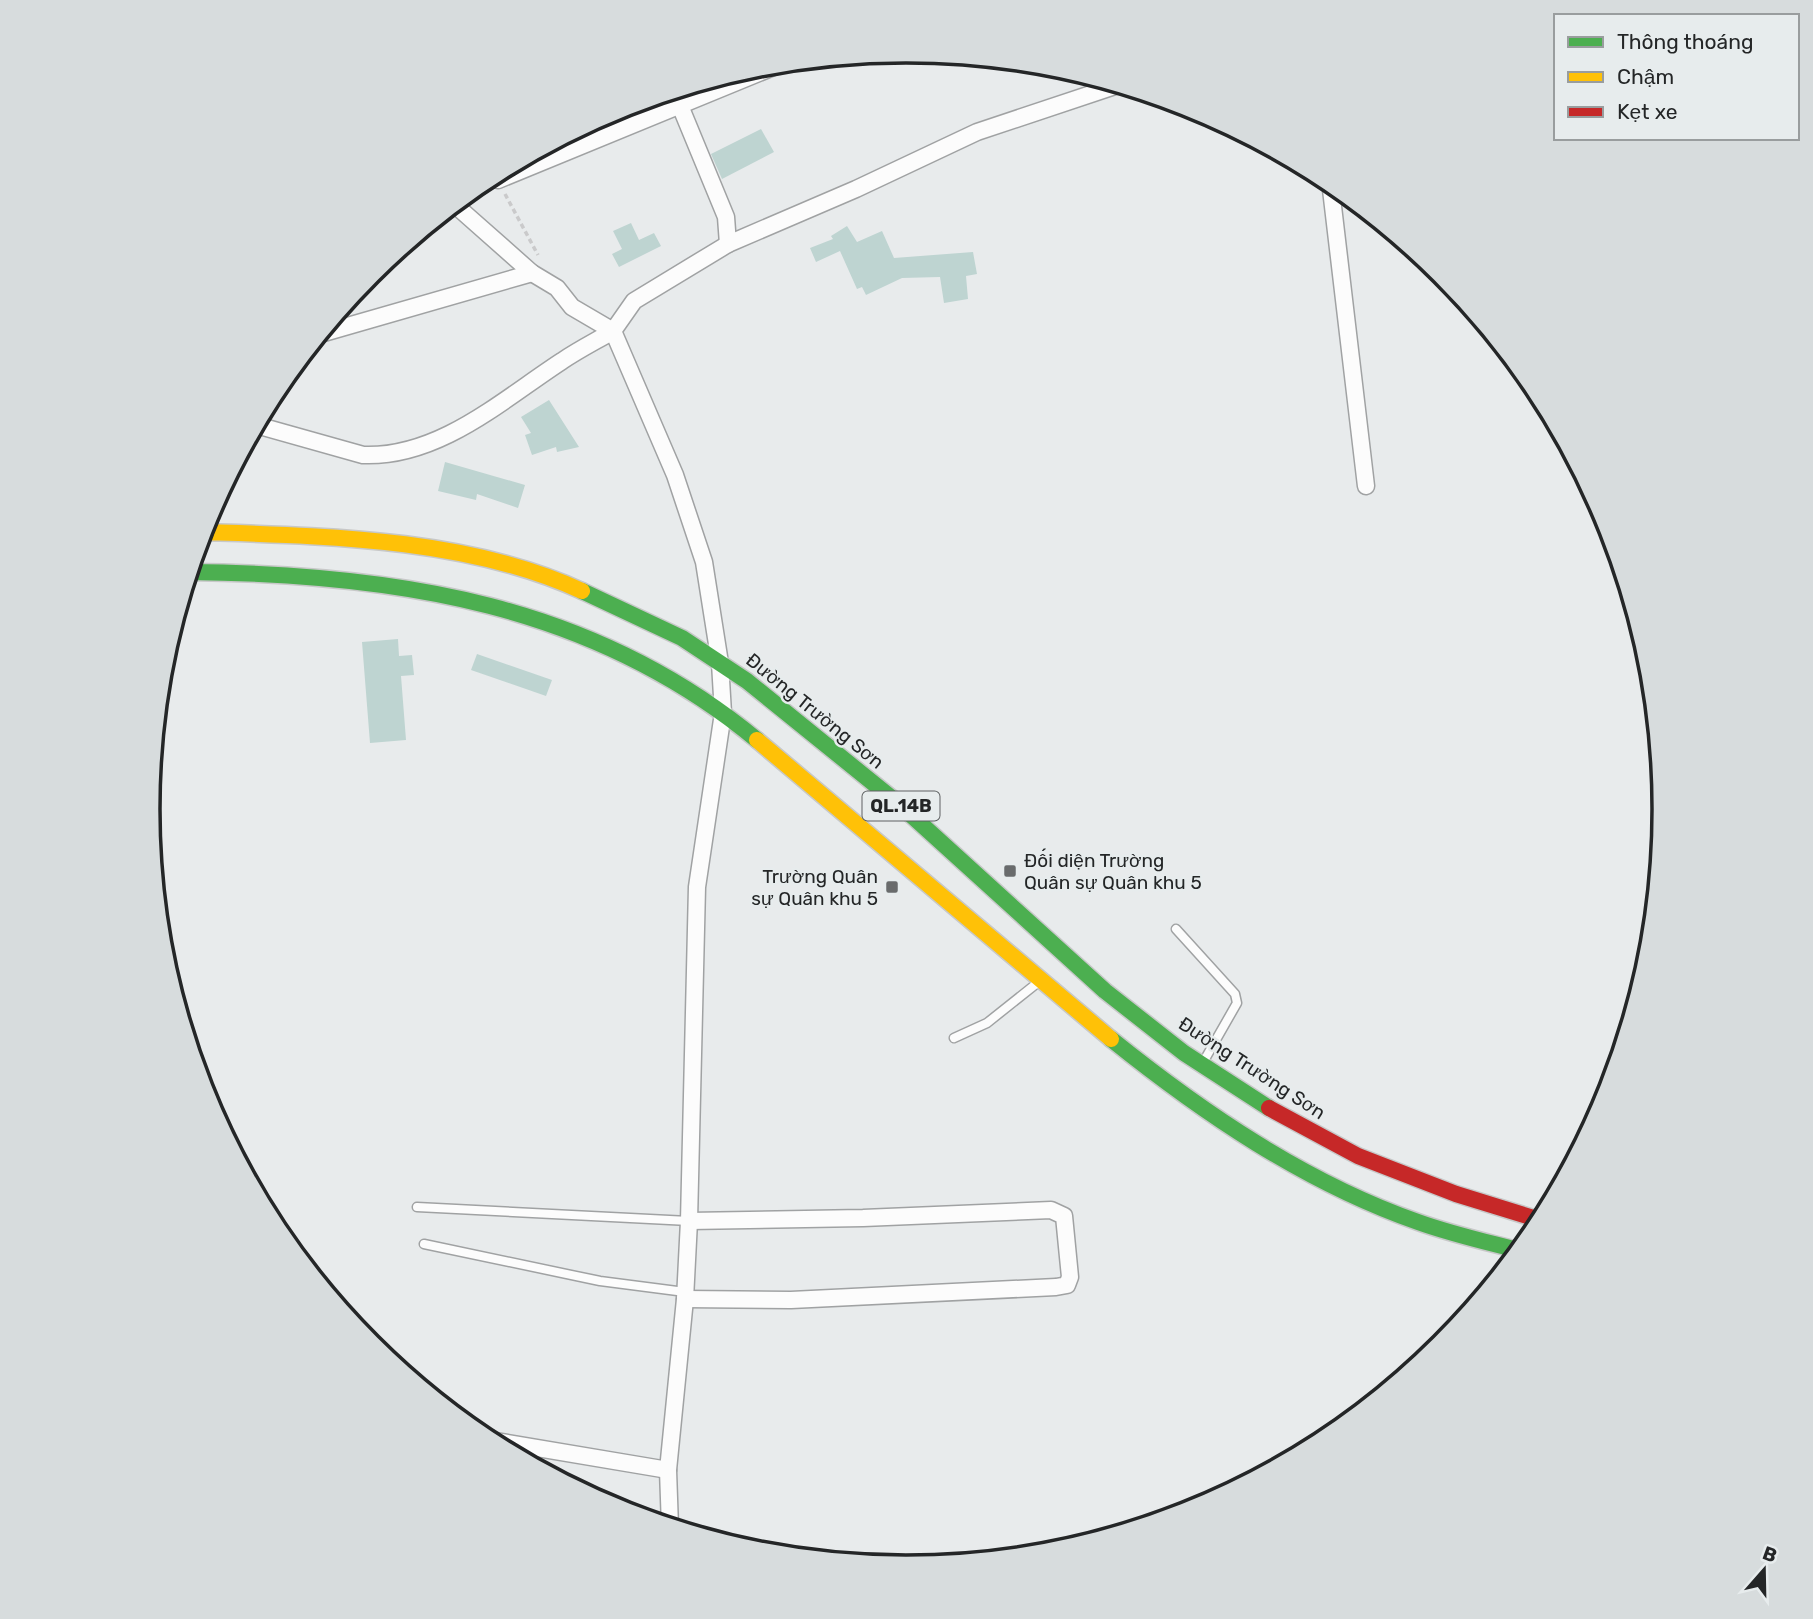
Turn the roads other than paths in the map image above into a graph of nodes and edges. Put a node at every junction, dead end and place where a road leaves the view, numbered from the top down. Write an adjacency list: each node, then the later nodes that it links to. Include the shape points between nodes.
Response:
1 (1105, 89): 7 (street, via 977,132)
2 (678, 100): 7 (street, via 726,218)
3 (662, 105): 4 (street)
4 (528, 166)
5 (1332, 197): 12 (street)
6 (461, 210): 8 (street)
7 (729, 244): 10 (street, via 635,301)
8 (532, 273): 9 (street); 10 (street, via 557,288 572,307)
9 (335, 330)
10 (614, 331): 11 (street, via 474,422 422,445 379,456 363,455); 15 (street, via 675,475 705,562)
11 (265, 428)
12 (1366, 486)
13 (214, 532): 15 (highway, Đường Trường Sơn / QL.14B, via 355,537 498,562 572,587 682,638)
14 (199, 572): 16 (highway, QL.14B, via 351,577 456,594 569,630 662,673)
15 (720, 663): 16 (street); 20 (highway, Đường Trường Sơn / QL.14B, via 899,804 1105,991)
16 (723, 713): 18 (highway, QL.14B, via 873,835); 23 (street, via 697,887)
17 (1176, 929): 20 (lane, via 1235,994 1237,1003)
18 (1039, 982): 19 (lane, via 988,1023); 25 (highway, QL.14B, via 1157,1077 1294,1166 1392,1214 1444,1233)
19 (954, 1038)
20 (1202, 1065): 22 (highway, Đường Trường Sơn / QL.14B, via 1357,1156)
21 (417, 1208): 23 (lane)
22 (1531, 1217)
23 (689, 1221): 26 (street); 26 (street, via 1051,1210 1064,1216 1067,1225 1070,1278 1067,1285 1056,1287 792,1300)
24 (424, 1244): 26 (lane)
25 (1510, 1248)
26 (685, 1296): 28 (street)
27 (514, 1444): 28 (street)
28 (668, 1470): 29 (street)
29 (670, 1517)

